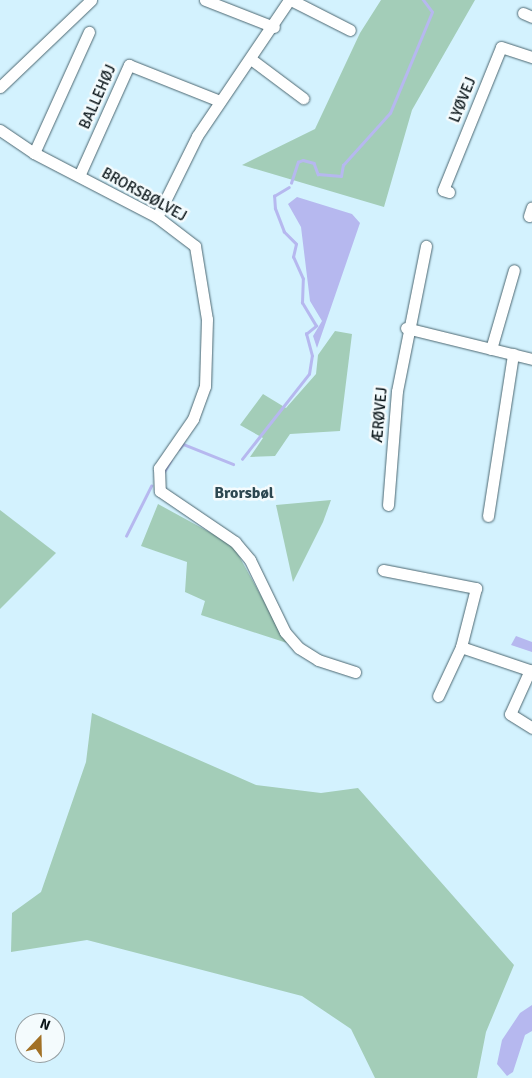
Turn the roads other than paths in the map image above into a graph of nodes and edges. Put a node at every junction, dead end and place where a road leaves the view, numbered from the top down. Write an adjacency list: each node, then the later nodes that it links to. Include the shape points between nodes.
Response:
1 (91, 0): 9 (street)
2 (205, 0): 4 (street)
3 (290, 0): 4 (street); 5 (street)
4 (274, 27): 8 (street)
5 (350, 30)
6 (89, 32): 13 (street)
7 (532, 57): 15 (street, LYØVEJ, via 501,47 443,190)
8 (252, 60): 10 (street); 11 (street)
9 (0, 87)
10 (303, 98)
11 (220, 101): 14 (street, BALLEHØJ, via 129,65); 16 (street, via 183,160)
12 (0, 130): 13 (street, BRORSBØLVEJ)
13 (34, 153): 14 (street, BRORSBØLVEJ)
14 (80, 176): 16 (street, BRORSBØLVEJ)
15 (449, 192)
16 (157, 217): 28 (street, BRORSBØLVEJ, via 195,246 208,347 202,400 159,468 160,491 235,542 250,560 285,632 299,648 318,660)
17 (426, 246): 19 (street, ÆRØVEJ)
18 (514, 270): 20 (street)
19 (406, 328): 20 (street); 23 (street, ÆRØVEJ)
20 (491, 349): 21 (street)
21 (513, 354): 22 (street); 24 (street)
22 (532, 359)
23 (388, 505)
24 (488, 516)
25 (383, 570): 26 (street, via 476,588)
26 (461, 647): 27 (street); 29 (street)
27 (531, 670): 30 (street, via 510,714)
28 (356, 672)
29 (438, 696)
30 (532, 728)

